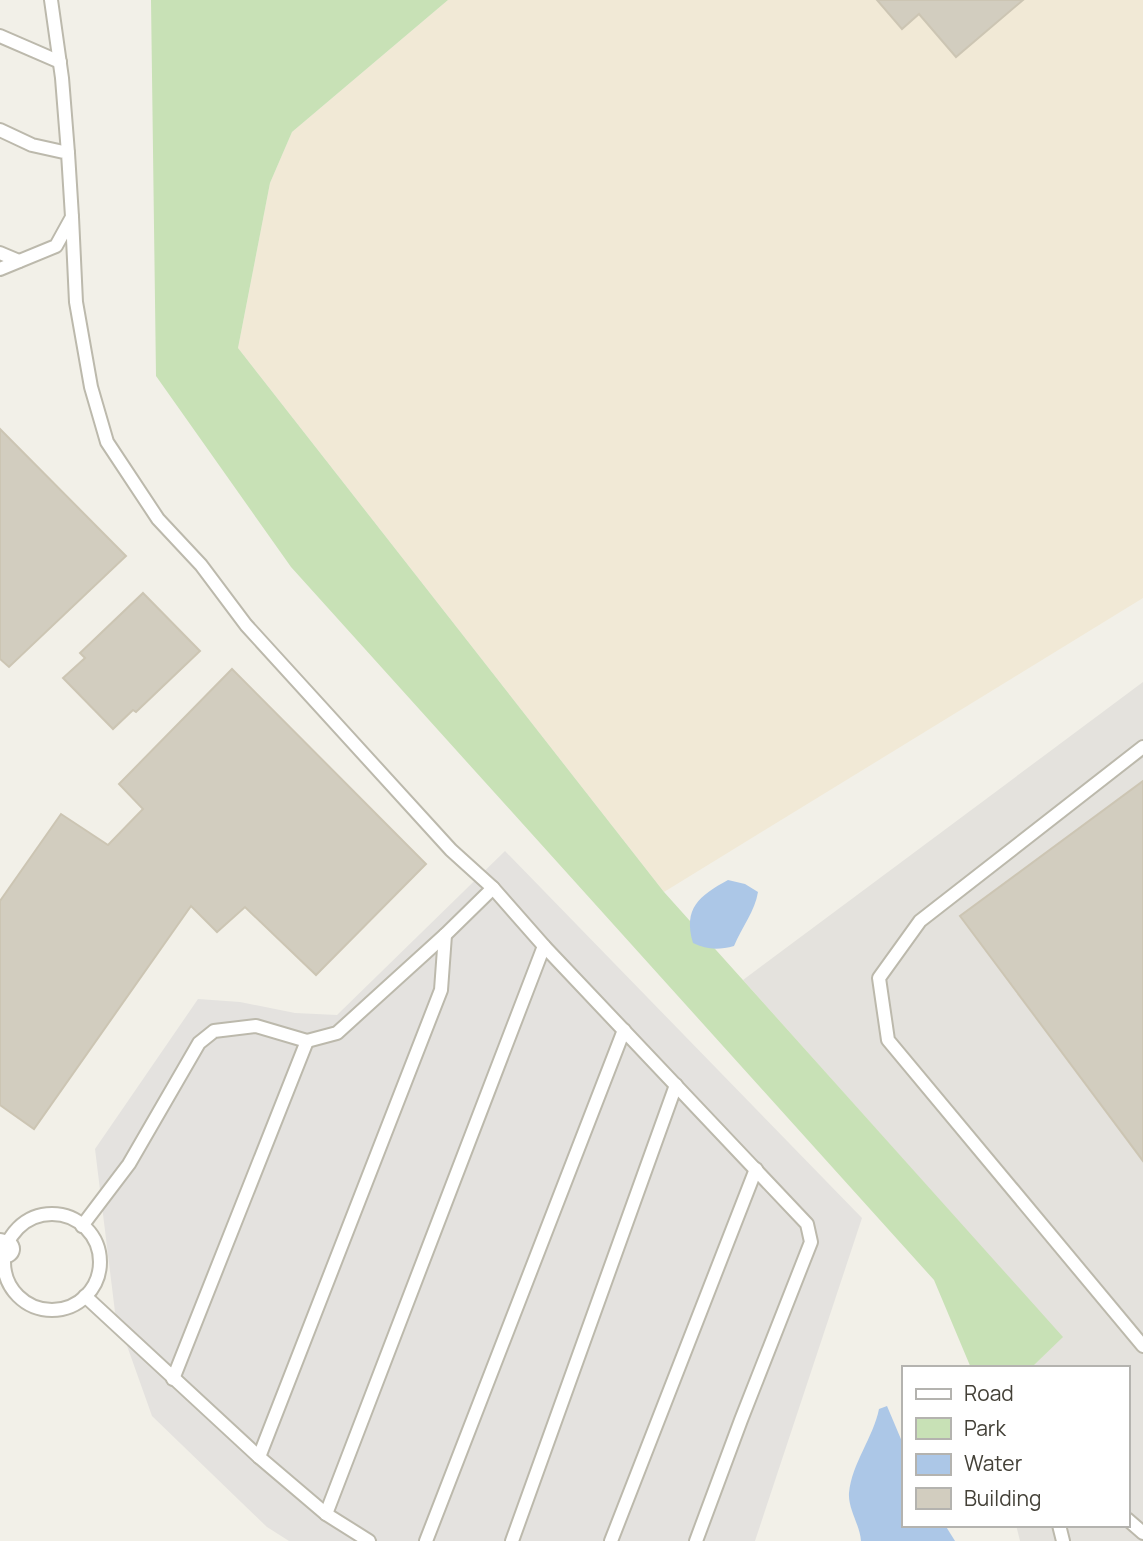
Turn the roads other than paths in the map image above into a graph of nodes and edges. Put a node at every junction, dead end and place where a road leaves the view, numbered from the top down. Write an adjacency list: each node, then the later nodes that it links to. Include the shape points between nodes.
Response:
1 (51, 0): 3 (lane)
2 (0, 36): 3 (lane)
3 (60, 62): 5 (lane)
4 (0, 131): 5 (lane)
5 (68, 153): 6 (lane)
6 (72, 217): 8 (lane, via 56,246); 11 (lane, via 76,302 91,387 107,442 158,519 201,565 246,625 451,850)
7 (0, 253): 8 (lane)
8 (19, 261): 9 (lane)
9 (0, 270)
10 (1143, 747): 21 (lane, via 920,921 880,978 888,1040)
11 (493, 888): 12 (lane); 13 (lane)
12 (445, 935): 15 (lane, via 337,1033); 23 (lane, via 441,990)
13 (544, 946): 14 (lane); 24 (lane)
14 (624, 1030): 16 (lane); 28 (lane)
15 (307, 1041): 18 (lane, via 256,1026 214,1031 199,1043 129,1164); 22 (lane)
16 (676, 1085): 17 (lane); 29 (lane)
17 (756, 1169): 30 (lane); 31 (lane, via 807,1224 811,1242)
18 (82, 1226): 19 (lane, via 64,1216 33,1218 20,1226); 20 (lane, via 97,1246 100,1261 98,1276)
19 (3, 1248): 20 (lane, via 9,1285 33,1307 65,1309)
20 (85, 1296): 22 (lane)
21 (1143, 1346)
22 (173, 1379): 23 (lane)
23 (259, 1458): 24 (lane)
24 (326, 1514): 27 (lane)
25 (1129, 1521): 26 (lane)
26 (1143, 1533)
27 (369, 1541)
28 (426, 1541)
29 (512, 1541)
30 (611, 1541)
31 (696, 1541)

